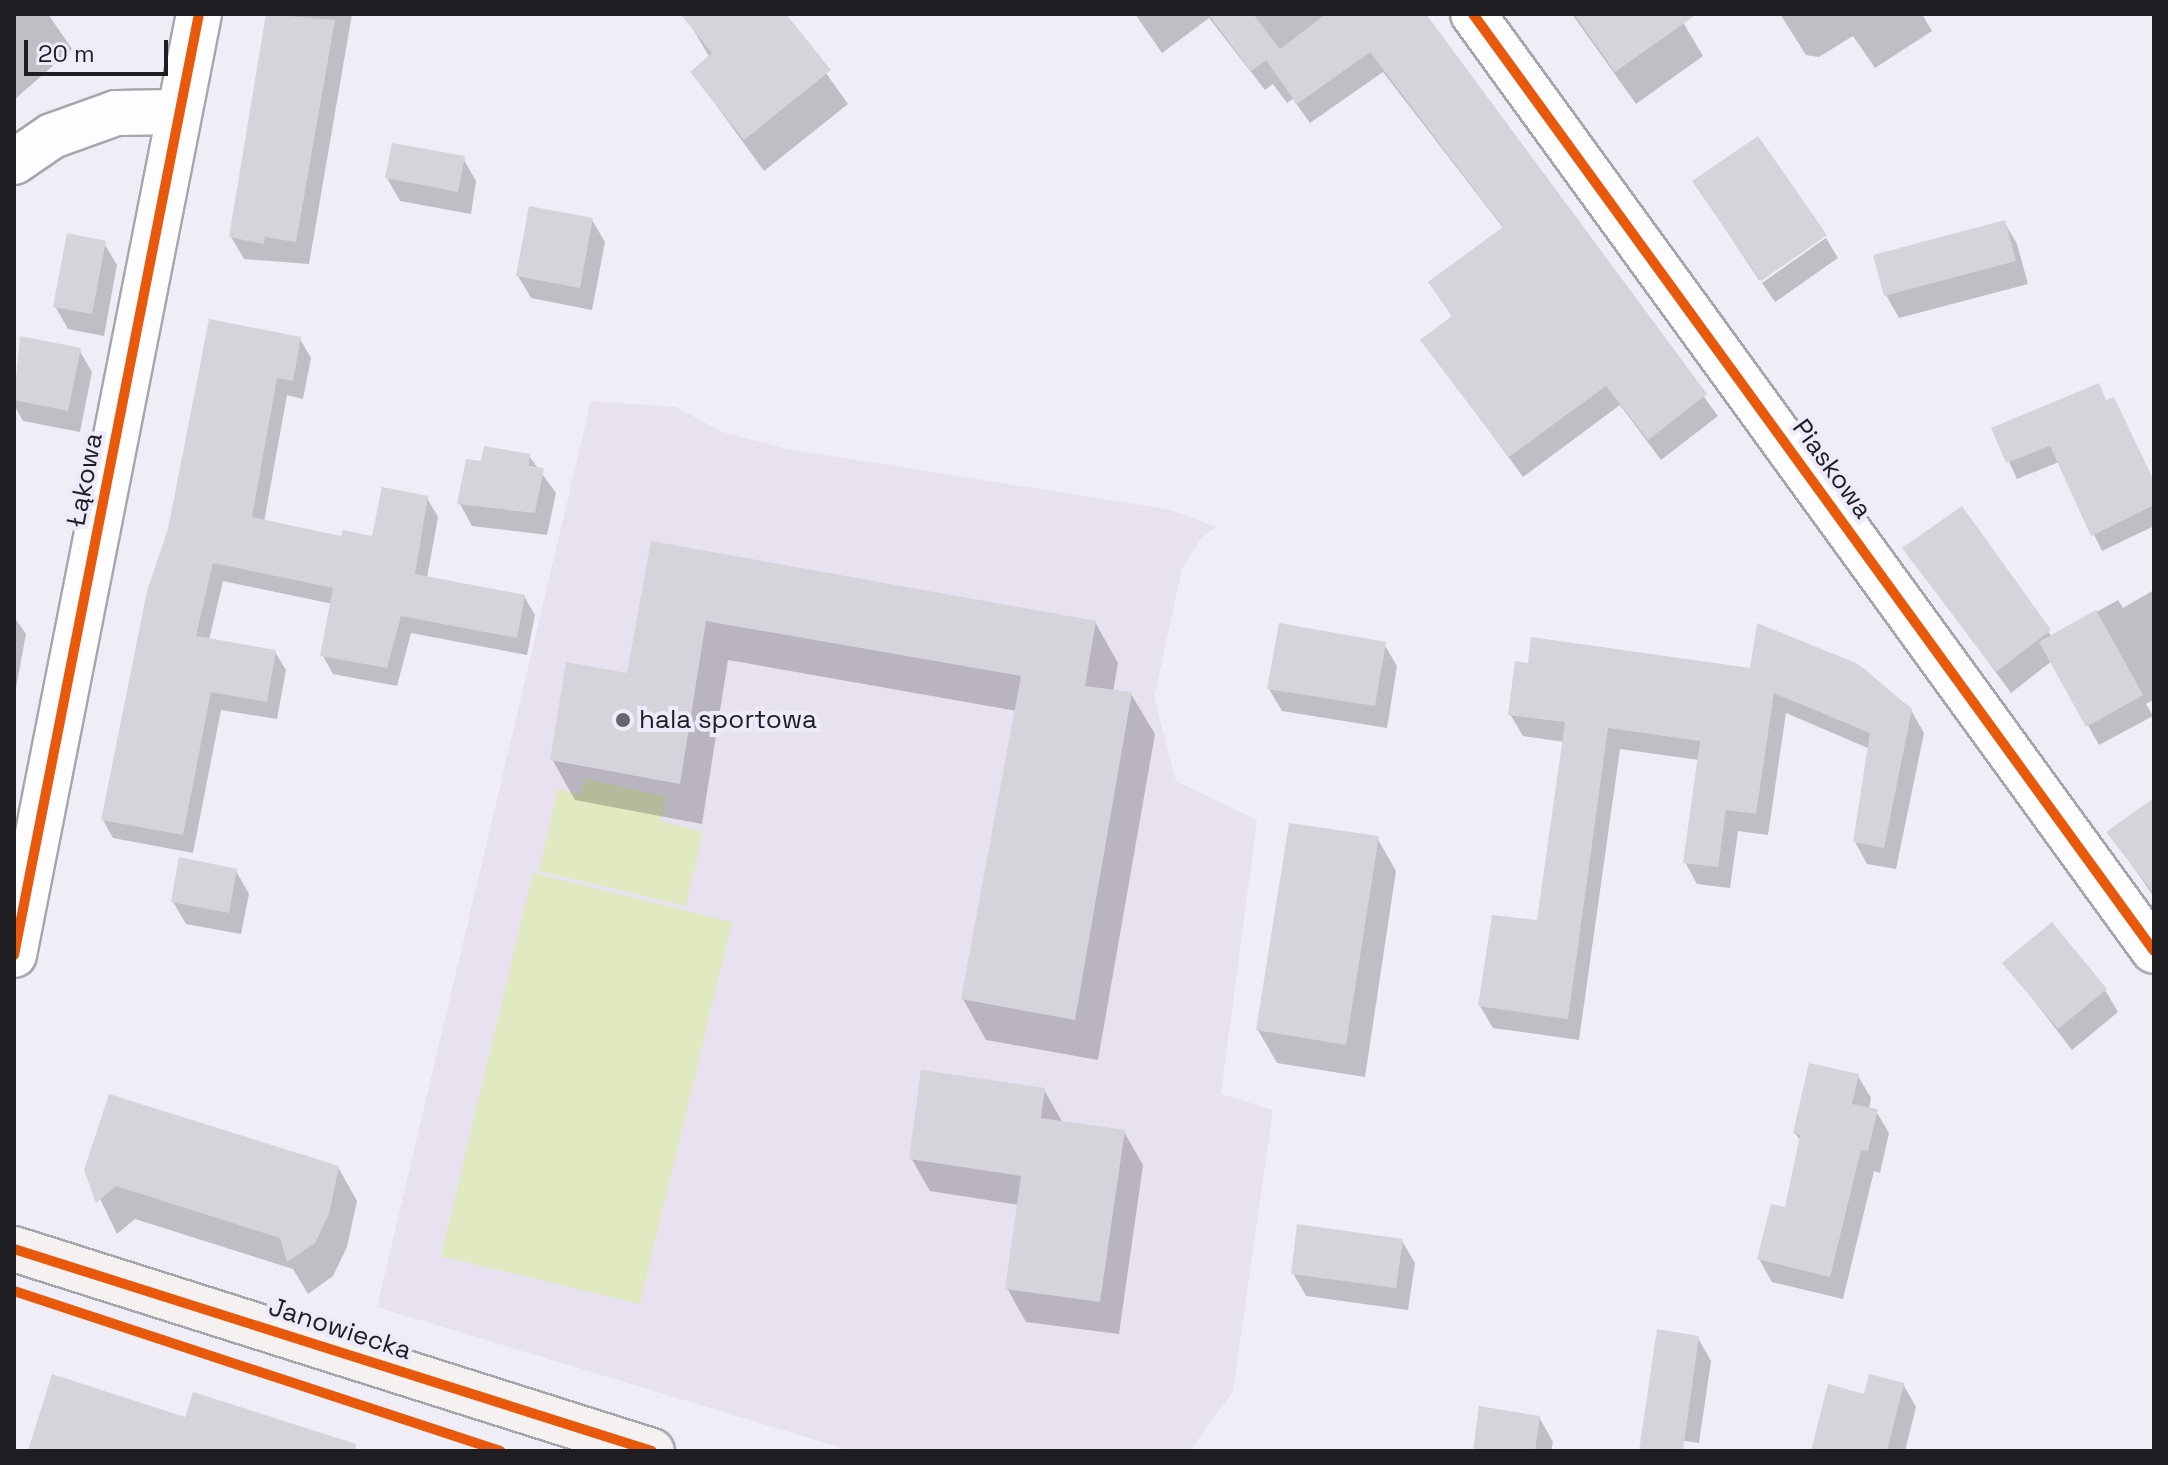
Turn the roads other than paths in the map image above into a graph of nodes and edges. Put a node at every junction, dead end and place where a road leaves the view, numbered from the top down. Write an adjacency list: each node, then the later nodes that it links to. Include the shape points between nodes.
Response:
1 (199, 14): 3 (street, Łąkowa)
2 (1473, 14): 5 (street, Piaskowa)
3 (179, 112): 4 (street, via 116,113 52,136); 6 (street, Łąkowa)
4 (14, 162)
5 (2154, 951)
6 (14, 955)
7 (14, 1249): 8 (street, Janowiecka)
8 (652, 1451)

